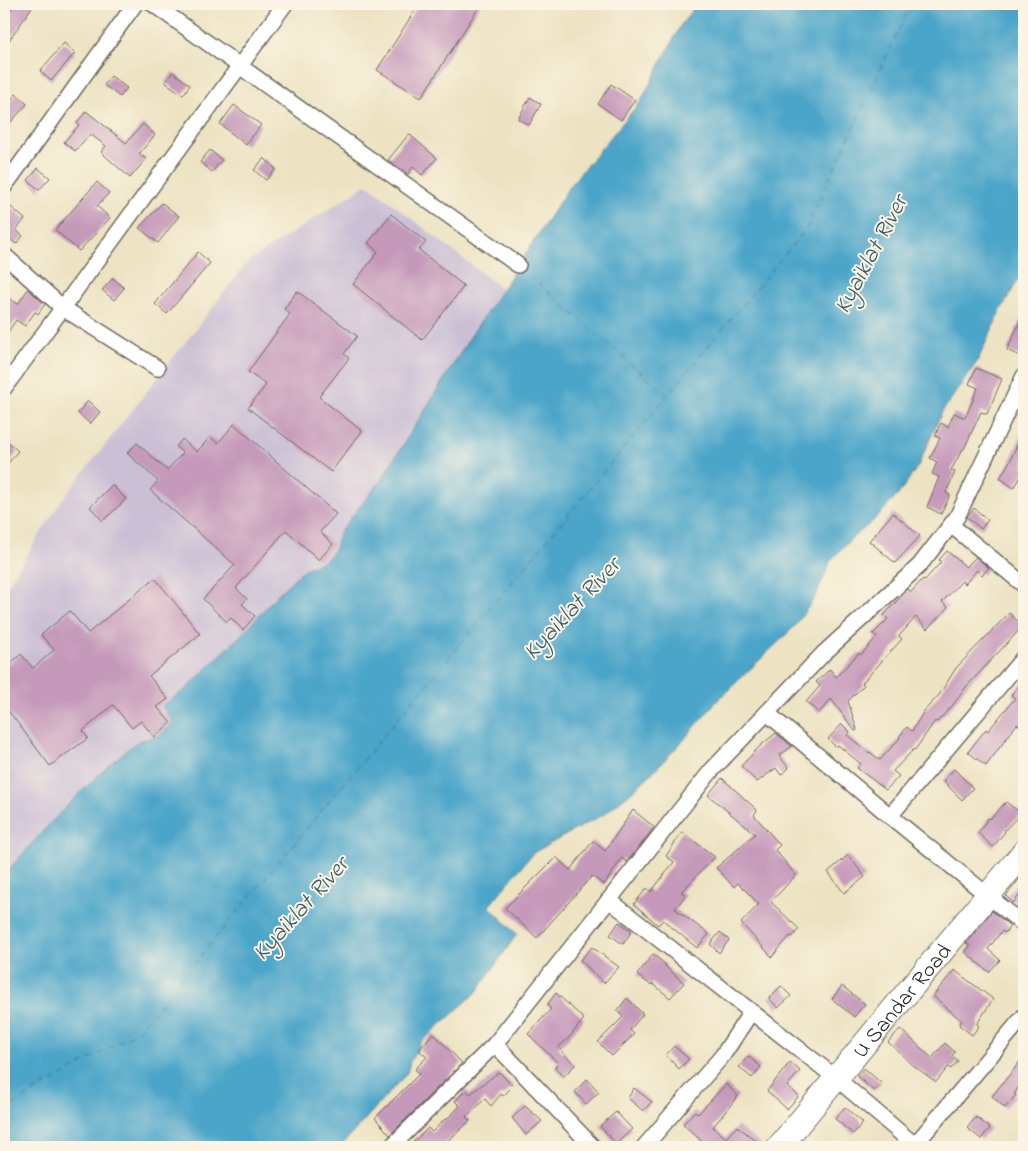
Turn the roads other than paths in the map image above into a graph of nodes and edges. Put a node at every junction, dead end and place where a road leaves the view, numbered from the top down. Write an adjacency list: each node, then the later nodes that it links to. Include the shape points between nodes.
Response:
1 (135, 4): 5 (street)
2 (153, 4): 4 (street)
3 (285, 4): 4 (street)
4 (240, 66): 7 (street); 8 (street)
5 (4, 187)
6 (4, 255): 8 (street)
7 (518, 265)
8 (63, 308): 9 (street); 11 (street)
9 (157, 368)
10 (1024, 376): 12 (street)
11 (4, 388)
12 (951, 525): 13 (street); 15 (street, via 918,566 824,652)
13 (1024, 585)
14 (1024, 657): 16 (street)
15 (767, 713): 16 (street); 19 (street, via 711,771)
16 (890, 816): 18 (street)
17 (1024, 852): 18 (main road, U Sandar Road)
18 (988, 895): 20 (street); 24 (main road, U Sandar Road)
19 (609, 900): 21 (street); 23 (street)
20 (1024, 925)
21 (751, 1012): 24 (street); 27 (street, via 723,1055)
22 (1024, 1016): 29 (street)
23 (495, 1044): 25 (street); 26 (street)
24 (836, 1078): 28 (main road, U Sandar Road); 29 (street)
25 (391, 1147)
26 (592, 1147)
27 (644, 1147)
28 (779, 1147)
29 (915, 1147)

